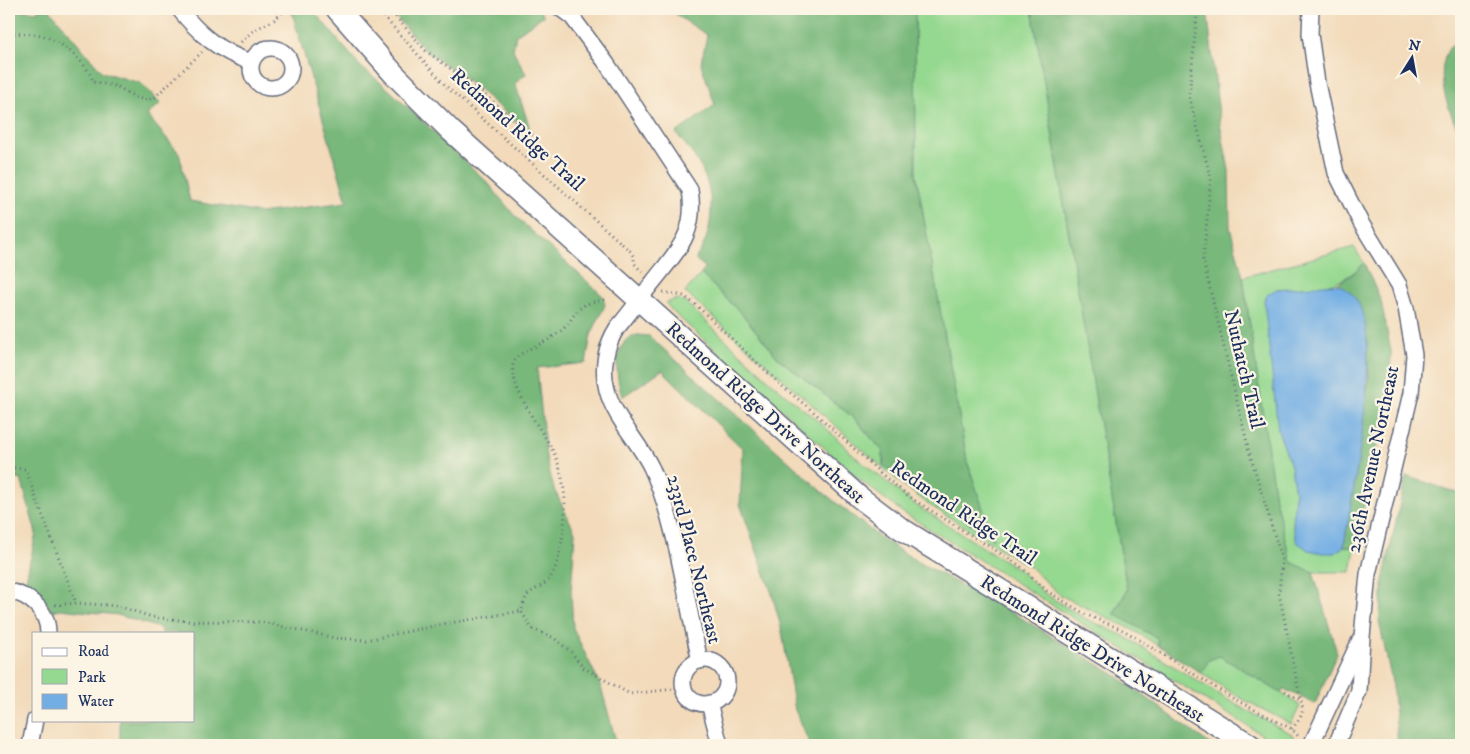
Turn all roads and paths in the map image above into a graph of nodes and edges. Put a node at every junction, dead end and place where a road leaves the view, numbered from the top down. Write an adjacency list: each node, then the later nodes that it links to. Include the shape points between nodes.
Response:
1 (179, 9): 12 (street, via 211,42)
2 (286, 9): 10 (path)
3 (338, 9): 17 (street, Redmond Ridge Drive Northeast, via 394,74 451,131)
4 (377, 9): 14 (path, Redmond Ridge Trail, via 446,86 630,251)
5 (389, 9): 13 (path, Redmond Ridge Trail, via 426,52 472,84)
6 (562, 9): 17 (street, 233rd Place Northeast, via 572,17 607,64 690,190 691,223 685,239)
7 (1193, 9): 28 (path, Nuthatch Trail, via 1197,15 1190,96 1211,179 1203,260 1249,451 1282,560 1279,593)
8 (1311, 9): 24 (street, 236th Avenue Northeast, via 1310,34 1317,83 1336,173 1361,224 1398,285 1406,308 1414,355 1410,393 1368,574)
9 (9, 33): 11 (path, via 51,38 89,69 93,82 116,86 142,99 155,97)
10 (242, 40)
11 (202, 52)
12 (251, 62)
13 (532, 135)
14 (639, 269)
15 (664, 293): 31 (path, Redmond Ridge Trail, via 684,296 697,306 782,386 914,500 1019,565 1047,591 1085,614 1125,631 1234,699)
16 (604, 300): 22 (path, via 583,305 561,332 518,356 514,362 514,378 521,397 553,450 564,487 565,512 556,566 550,580 526,597)
17 (640, 300): 25 (street, 233rd Place Northeast, via 608,342 606,388 613,409 651,467 659,488); 36 (street, Redmond Ridge Drive Northeast, via 859,497 893,523)
18 (9, 467): 20 (path, via 25,469)
19 (9, 591): 21 (street, via 27,596)
20 (76, 603): 21 (path); 22 (path, via 118,606 160,618 262,622 335,638 367,640)
21 (45, 609): 23 (street)
22 (521, 611): 26 (path, via 532,629 554,638 584,668 630,694)
23 (48, 632)
24 (1362, 637): 32 (street, 236th Avenue Northeast); 37 (street, 236th Avenue Northeast, via 1359,691)
25 (700, 661): 29 (street, 233rd Place Northeast, via 693,664 685,675 684,688 692,700); 29 (street, 233rd Place Northeast, via 714,662 727,680 724,694)
26 (674, 688)
27 (1285, 691): 28 (path)
28 (1301, 701): 31 (path, Nuthatch Trail, via 1304,705 1302,713)
29 (709, 704): 35 (street)
30 (35, 722): 34 (street)
31 (1292, 729): 32 (path, Redmond Ridge Trail)
32 (1305, 741)
33 (1461, 743): 38 (path)
34 (30, 745)
35 (720, 745)
36 (1250, 745)
37 (1336, 745)
38 (1452, 745)

